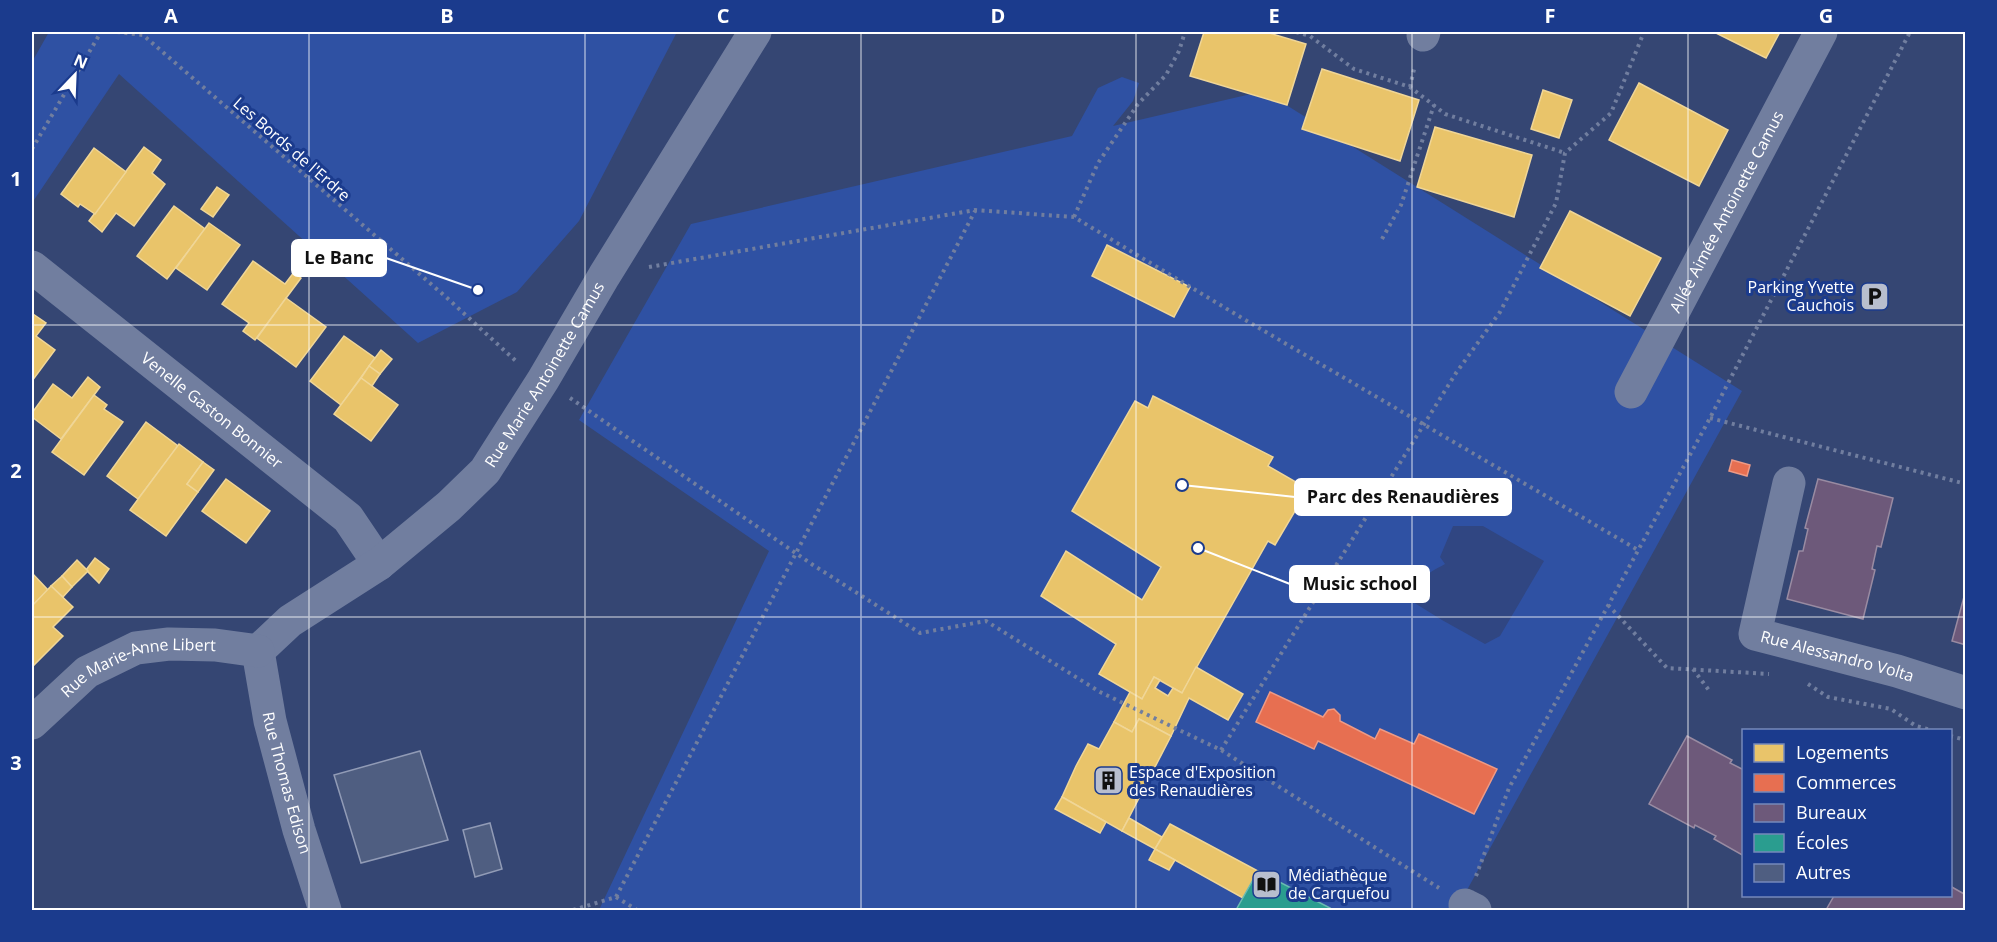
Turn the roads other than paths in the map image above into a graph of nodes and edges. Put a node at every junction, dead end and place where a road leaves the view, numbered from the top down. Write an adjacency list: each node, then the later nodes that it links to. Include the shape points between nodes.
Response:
1 (755, 32): 6 (street, Rue Marie Antoinette Camus, via 486,471)
2 (1821, 32): 4 (street, Allée Aimée Antoinette Camus)
3 (32, 267): 6 (street, Venelle Gaston Bonnier, via 348,518)
4 (1631, 392)
5 (1789, 483): 8 (street, Rue Alessandro Volta, via 1755,634)
6 (380, 564): 7 (street, Rue Marie Antoinette Camus, via 290,621)
7 (258, 651): 9 (street, Rue Marie-Anne Libert, via 215,645 136,648 87,672); 10 (street, Rue Thomas Edison, via 270,721)
8 (1965, 693)
9 (32, 723)
10 (325, 910)

